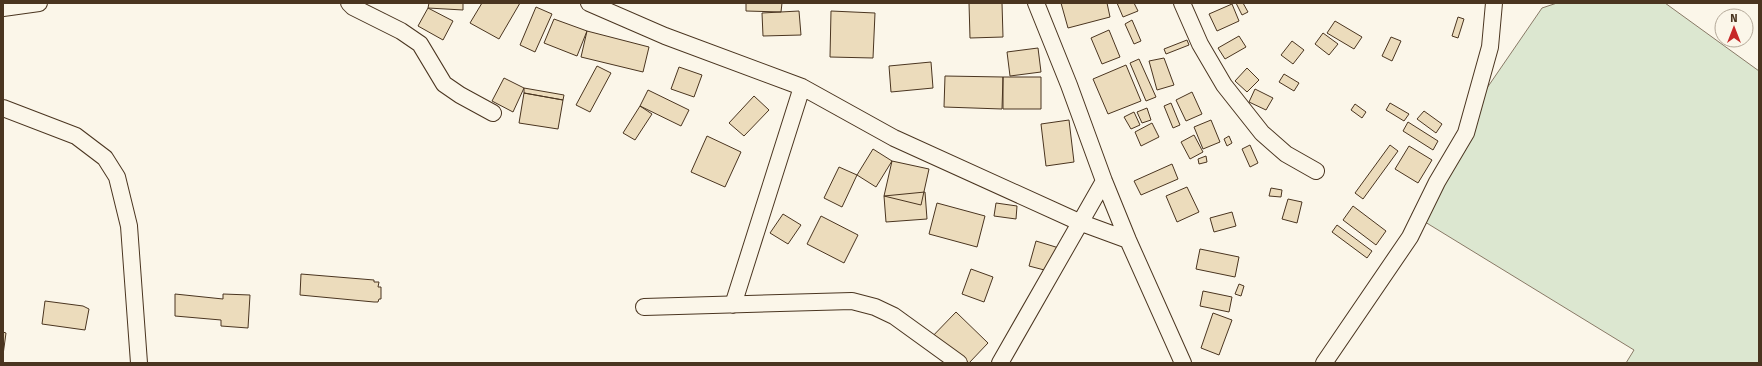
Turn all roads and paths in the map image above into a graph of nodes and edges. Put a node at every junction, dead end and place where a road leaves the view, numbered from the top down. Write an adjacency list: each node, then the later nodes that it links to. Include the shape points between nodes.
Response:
1 (39, 3): 7 (street)
2 (349, 3): 10 (street, via 420,44 444,84)
3 (589, 3): 8 (street, via 664,36)
4 (1036, 3): 12 (street)
5 (1182, 3): 11 (street, via 1200,44 1224,85 1262,133 1286,154)
6 (1494, 3): 21 (street, via 1490,47 1466,133 1437,182 1410,238)
7 (3, 8)
8 (802, 87): 13 (street, via 894,138); 15 (street)
9 (3, 108): 17 (street, via 76,136 105,158 117,177 129,226)
10 (493, 113)
11 (1316, 171)
12 (1104, 181): 13 (street); 14 (street)
13 (1079, 222): 14 (street); 19 (street)
14 (1128, 240): 20 (street)
15 (733, 305): 16 (street); 18 (street, via 852,301 875,307 894,316)
16 (644, 307)
17 (139, 363)
18 (959, 363)
19 (1000, 363)
20 (1183, 363)
21 (1324, 363)

